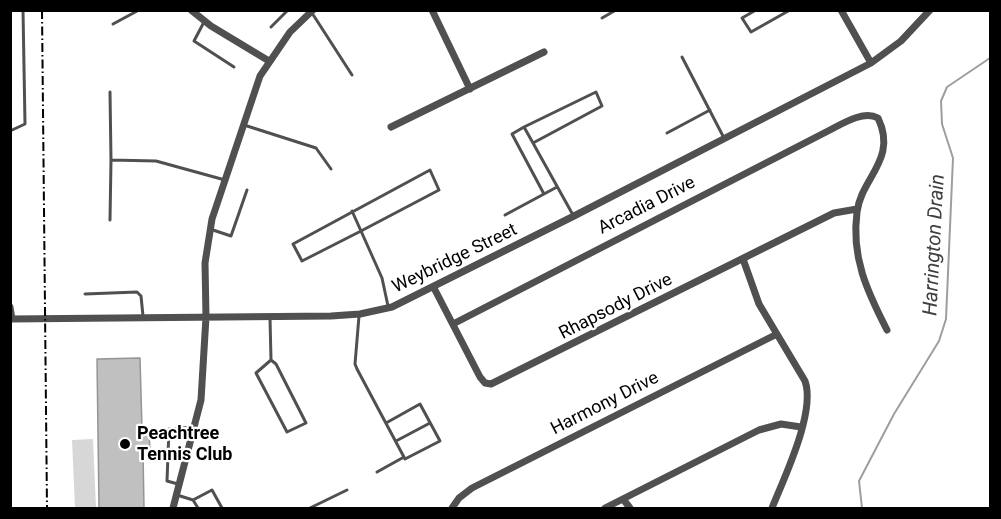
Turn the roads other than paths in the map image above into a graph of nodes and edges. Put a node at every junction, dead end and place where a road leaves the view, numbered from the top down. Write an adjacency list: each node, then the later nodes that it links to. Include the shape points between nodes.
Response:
1 (23, 10): 28 (lane, via 25,124)
2 (139, 10): 14 (lane)
3 (191, 10): 13 (street)
4 (288, 10): 15 (lane)
5 (432, 10): 22 (street)
6 (616, 10): 12 (lane)
7 (756, 10): 11 (lane, via 742,18 751,32)
8 (841, 10): 19 (street)
9 (930, 10): 19 (street, Weybridge Street, via 901,41)
10 (312, 11): 18 (street); 21 (lane)
11 (787, 11)
12 (602, 18)
13 (204, 21): 18 (street); 20 (lane, via 194,41)
14 (113, 24)
15 (271, 27)
16 (544, 52): 22 (street)
17 (682, 57): 24 (lane)
18 (269, 61): 25 (street)
19 (871, 63): 30 (street, Weybridge Street)
20 (234, 67)
21 (352, 75)
22 (470, 89): 26 (street)
23 (110, 92): 32 (lane)
24 (710, 110): 29 (lane); 30 (lane)
25 (242, 125): 33 (lane, via 316,148); 34 (street)
26 (391, 127)
27 (524, 127): 31 (lane); 31 (lane, via 596,92 602,106); 37 (lane, via 512,134)
28 (10, 131)
29 (667, 133)
30 (724, 138): 41 (street, Weybridge Street)
31 (533, 143): 35 (lane)
32 (111, 160): 34 (lane, via 156,161); 42 (lane)
33 (331, 169)
34 (225, 180): 43 (street)
35 (557, 187): 37 (lane); 41 (lane)
36 (247, 190): 43 (lane, via 231,236)
37 (544, 194): 40 (lane)
38 (857, 209): 45 (street, Rhapsody Drive, via 834,213); 55 (street, Arcadia Drive, via 884,146 878,118 871,115 856,118 711,190); 56 (street, via 857,260)
39 (352, 212): 44 (lane); 44 (lane, via 293,244 302,261); 44 (lane, via 430,170 439,190)
40 (505, 215)
41 (574, 216): 46 (street, Weybridge Street)
42 (110, 220)
43 (210, 229): 53 (street, via 205,263)
44 (361, 231): 49 (lane, via 382,279)
45 (743, 259): 55 (street, Rhapsody Drive, via 491,384 480,377); 57 (street, via 759,304)
46 (434, 288): 49 (street, Weybridge Street); 55 (street, Rhapsody Drive)
47 (85, 294): 52 (lane, via 137,292)
48 (10, 307): 54 (street)
49 (388, 308): 50 (street, Weybridge Street)
50 (359, 314): 51 (street, Weybridge Street); 59 (lane, via 355,364)
51 (270, 316): 53 (street, Weybridge Street); 58 (lane)
52 (143, 318): 53 (street, Weybridge Street); 54 (street, Weybridge Street)
53 (206, 318): 61 (street, via 203,387)
54 (11, 319)
55 (453, 324)
56 (887, 330)
57 (777, 334): 62 (street, via 808,389); 75 (street, Harmony Drive, via 472,488)
58 (271, 360): 58 (lane, via 306,423 287,432 256,373)
59 (386, 423): 60 (lane, via 420,404); 63 (lane)
60 (430, 423): 63 (lane); 64 (lane, via 440,441)
61 (195, 427): 66 (street); 66 (lane, via 169,429 167,481)
62 (801, 427): 69 (street, via 781,424 759,430); 78 (street)
63 (396, 441): 64 (lane)
64 (404, 457): 65 (lane)
65 (377, 472)
66 (180, 485): 68 (street)
67 (347, 490): 74 (lane)
68 (177, 495): 70 (lane); 71 (street)
69 (623, 499): 76 (street); 77 (street)
70 (193, 500): 72 (lane); 73 (lane, via 212,490)
71 (173, 508)
72 (198, 508)
73 (222, 508)
74 (310, 508)
75 (452, 508)
76 (605, 508)
77 (630, 508)
78 (772, 508)

